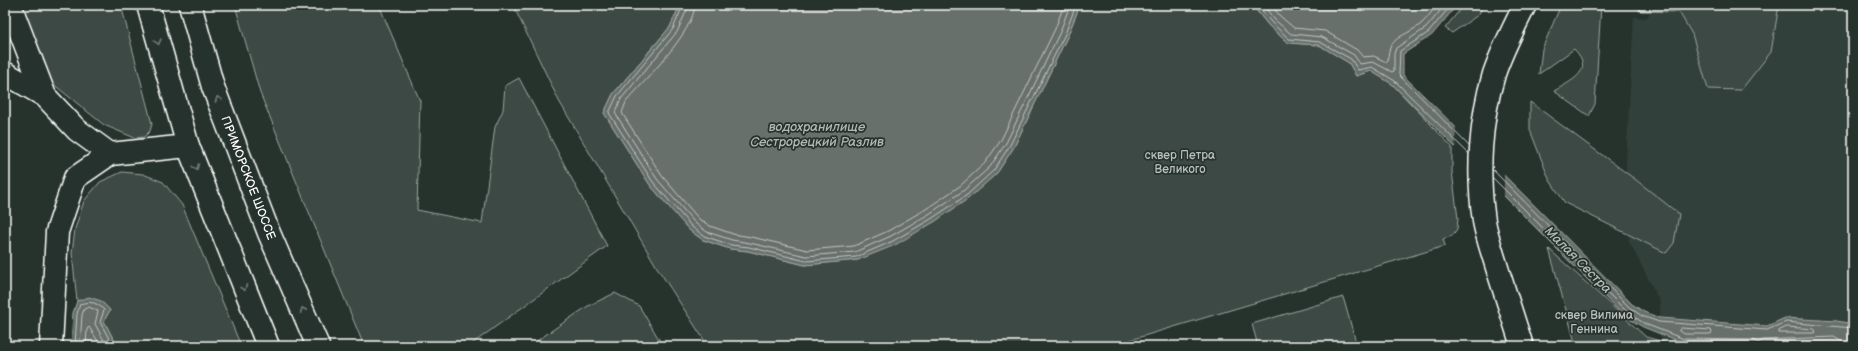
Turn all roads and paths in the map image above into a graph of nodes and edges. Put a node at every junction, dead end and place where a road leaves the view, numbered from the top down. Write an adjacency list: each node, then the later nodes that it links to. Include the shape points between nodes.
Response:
1 (10, 5): 6 (main road)
2 (148, 5): 7 (main road, one-way to 7)
3 (190, 5): 11 (main road, ПРИМОРСКОЕ ШОССЕ, one-way to 3, via 269,233 213,87)
4 (1525, 5): 12 (main road, via 1494,74 1482,140 1481,191 1489,241)
5 (5, 73): 6 (main road)
6 (45, 96): 8 (main road, via 77,130)
7 (188, 146): 8 (main road); 10 (main road, one-way to 10)
8 (110, 154): 9 (main road, via 75,178 57,232)
9 (51, 346)
10 (268, 346)
11 (318, 346)
12 (1522, 346)

